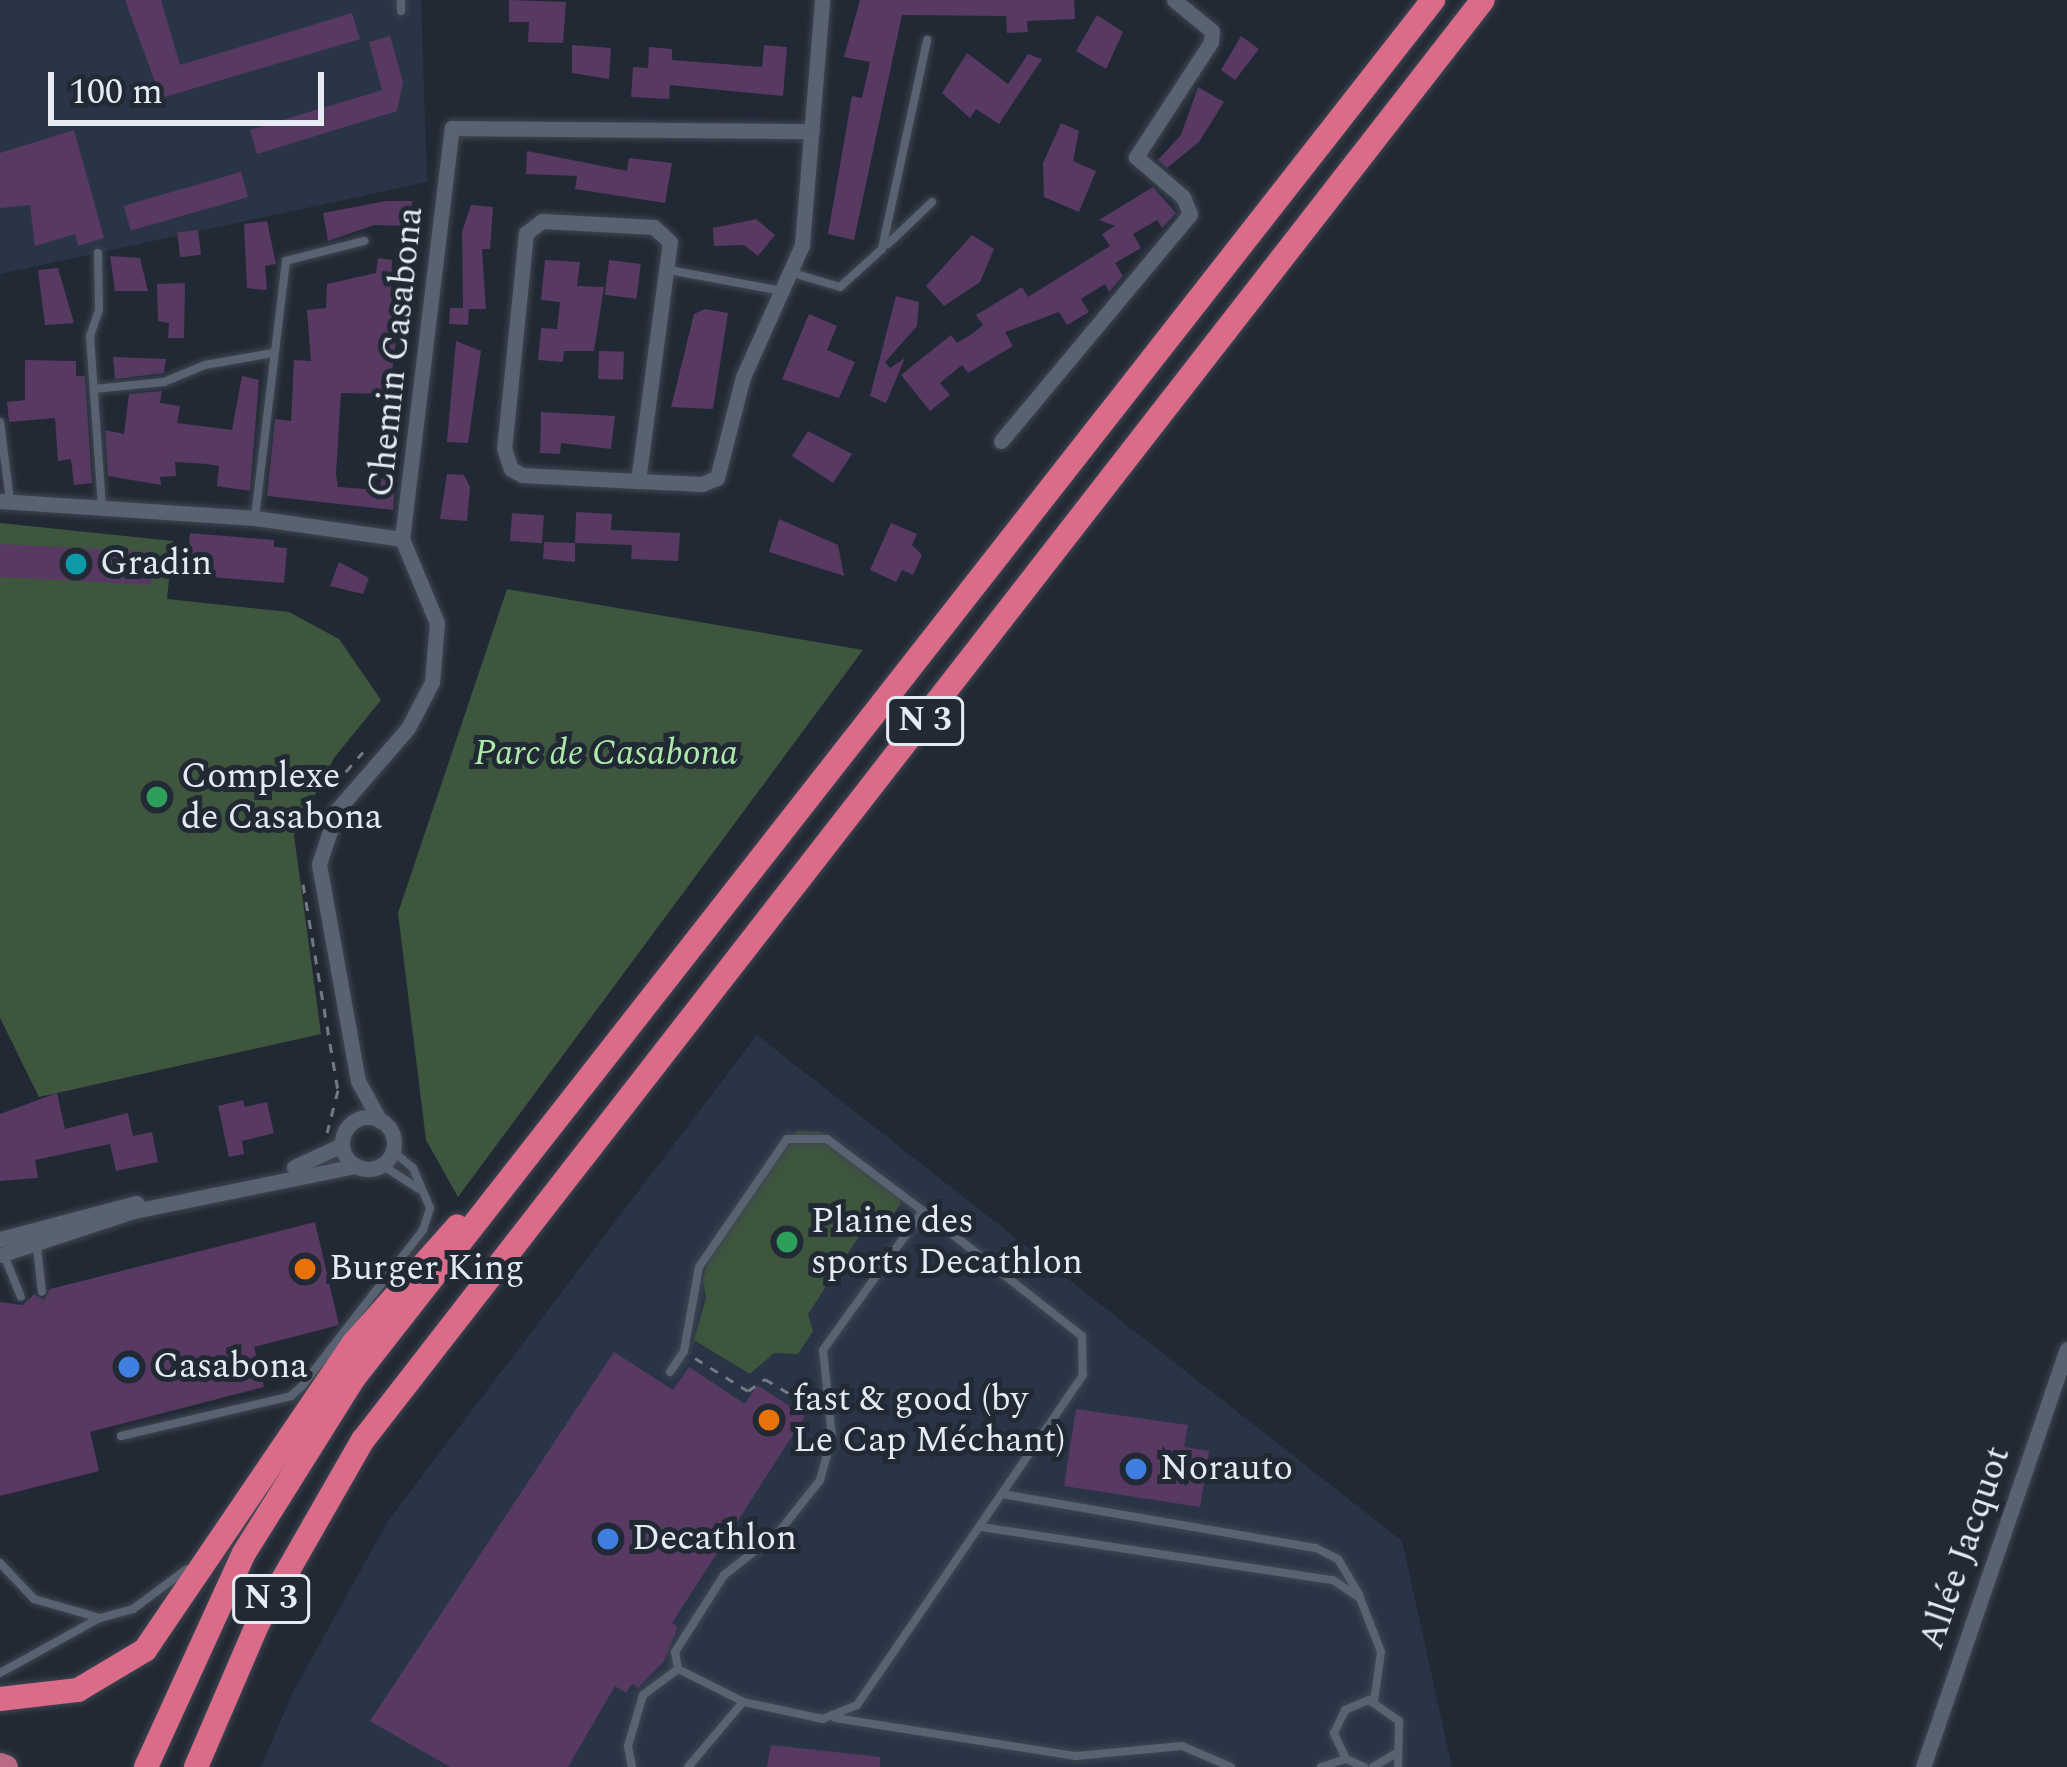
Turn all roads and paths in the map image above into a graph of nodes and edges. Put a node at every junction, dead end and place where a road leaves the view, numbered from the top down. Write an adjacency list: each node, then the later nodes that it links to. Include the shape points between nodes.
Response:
1 (821, 0): 6 (street)
2 (1174, 0): 17 (street, via 1212,31 1211,42 1136,157 1184,197 1190,214)
3 (1433, 0): 29 (highway, N 3)
4 (1483, 0): 60 (highway, N 3, via 363,1440 258,1623)
5 (927, 40): 9 (lane)
6 (812, 131): 12 (street, via 802,245); 22 (street, Chemin Casabona, via 452,128)
7 (932, 202): 9 (lane)
8 (364, 241): 14 (lane, via 286,261)
9 (882, 249): 12 (lane, via 840,287 827,290)
10 (98, 253): 15 (lane)
11 (669, 270): 13 (lane); 18 (street); 18 (street, via 670,242 654,227 542,221 526,233 505,460 522,475)
12 (791, 273): 13 (street)
13 (783, 292): 18 (street, via 743,377 717,478)
14 (273, 353): 15 (lane, via 205,364 164,382); 21 (lane)
15 (94, 389): 20 (lane)
16 (0, 422): 19 (lane)
17 (1001, 441)
18 (638, 481)
19 (5, 501): 20 (street, Chemin Casabona)
20 (102, 506): 21 (street, Chemin Casabona)
21 (255, 518): 22 (street, Chemin Casabona)
22 (402, 539): 26 (street, via 437,623 432,682 408,728 337,810 319,864)
23 (374, 740): 24 (path)
24 (326, 796)
25 (304, 875): 31 (path, via 338,1090 334,1120 314,1146)
26 (358, 1081): 27 (street); 28 (street)
27 (380, 1120): 28 (street); 32 (street, via 392,1133)
28 (354, 1122): 30 (street)
29 (556, 1127): 47 (highway, N 3, via 353,1344); 59 (highway, N 3, via 353,1378 296,1463 194,1648)
30 (342, 1145): 31 (street); 33 (street)
31 (320, 1158): 37 (street)
32 (387, 1158): 33 (street); 34 (lane); 34 (lane, via 413,1168)
33 (356, 1166): 36 (street, via 134,1211)
34 (421, 1189): 44 (lane, via 430,1208 423,1230 291,1396)
35 (922, 1211): 41 (lane, via 827,1138 787,1139 699,1267); 43 (lane, via 824,1350); 45 (lane, via 1082,1336 1088,1351 1083,1375)
36 (39, 1243): 37 (street); 38 (lane, via 32,1256)
37 (1, 1249): 39 (lane)
38 (41, 1292)
39 (21, 1297)
40 (2067, 1349): 67 (street, Allée Jacquot)
41 (684, 1352): 42 (lane); 43 (path, via 748,1391 765,1379 811,1411)
42 (670, 1372)
43 (831, 1410): 51 (lane, via 826,1465 808,1502 724,1574 675,1652)
44 (121, 1436)
45 (1003, 1494): 46 (lane); 49 (lane, via 1316,1548 1338,1559)
46 (979, 1527): 49 (lane, via 1333,1580); 56 (lane, via 868,1693)
47 (225, 1529): 50 (lane, via 169,1588); 53 (highway, N 3, via 145,1650 78,1690)
48 (0, 1563): 50 (lane, via 34,1600)
49 (1360, 1598): 54 (lane, via 1384,1666)
50 (100, 1618): 52 (lane)
51 (678, 1669): 55 (lane); 61 (lane, via 644,1695 628,1746)
52 (0, 1673)
53 (0, 1699)
54 (1374, 1701): 57 (lane, via 1399,1720); 58 (lane, via 1340,1716 1335,1743)
55 (743, 1702): 56 (lane); 62 (lane)
56 (833, 1718): 63 (lane, via 1076,1756 1182,1747)
57 (1396, 1753): 65 (lane); 66 (lane)
58 (1346, 1759): 64 (lane); 65 (lane)
59 (146, 1767)
60 (196, 1767)
61 (632, 1767)
62 (688, 1767)
63 (1231, 1767)
64 (1321, 1767)
65 (1369, 1767)
66 (1398, 1767)
67 (1923, 1767)

